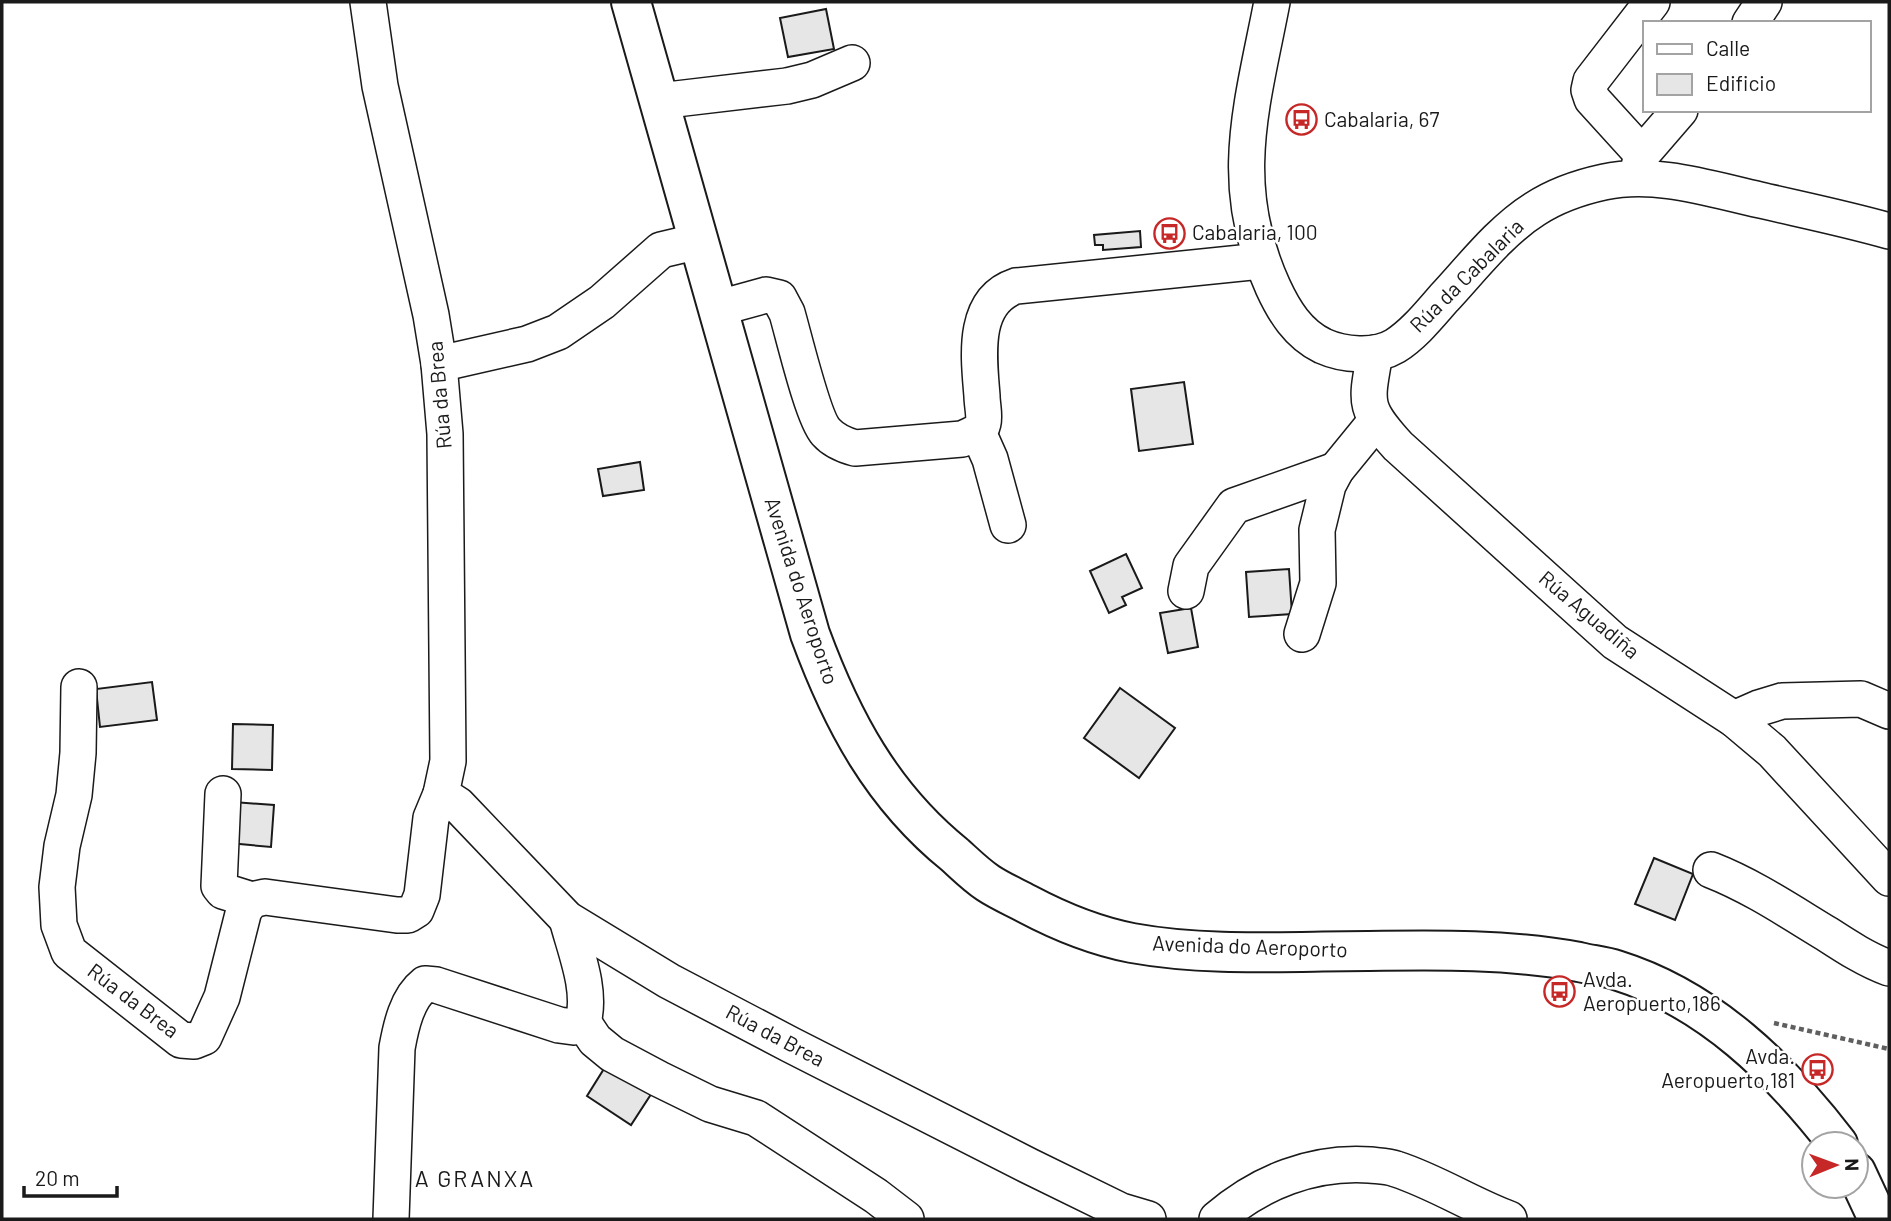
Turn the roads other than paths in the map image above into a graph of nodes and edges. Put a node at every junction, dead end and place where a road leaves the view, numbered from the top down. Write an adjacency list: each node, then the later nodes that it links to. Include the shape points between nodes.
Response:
1 (368, 2): 16 (street, Rúa da Brea, via 380,86)
2 (631, 2): 8 (main road, Avenida do Aeroporto)
3 (1272, 2): 13 (street, via 1246,141 1249,202)
4 (1651, 2): 10 (street, via 1591,81 1589,90)
5 (1764, 2): 6 (street)
6 (1751, 21)
7 (852, 63): 8 (street, via 787,86)
8 (659, 101): 12 (main road, Avenida do Aeroporto)
9 (1679, 112): 10 (street)
10 (1639, 166): 11 (street, Rúa da Cabalaria, via 1691,185); 15 (street, Rúa da Cabalaria, via 1535,209 1505,234 1419,326 1394,346)
11 (1889, 231)
12 (699, 241): 14 (main road, Avenida do Aeroporto); 16 (street, via 661,250 602,302 558,332 527,344)
13 (1261, 261): 15 (street, via 1282,307 1310,340 1336,351); 18 (street, via 1004,289 986,312 982,330 979,358 984,423)
14 (719, 308): 18 (street, via 766,295 779,298 816,413 825,431 842,444 855,448 962,439); 34 (main road, Avenida do Aeroporto, via 826,678 880,776 909,813 987,882 1047,915 1131,943 1203,951 1463,949 1537,954 1615,970 1690,1002 1753,1049)
15 (1375, 353): 17 (street, Rúa Aguadiña, via 1367,397)
16 (439, 364): 27 (street, Rúa da Brea, via 445,434 449,761)
17 (1376, 421): 19 (street); 25 (street, Rúa Aguadiña, via 1615,642)
18 (978, 432): 20 (street)
19 (1336, 470): 21 (street, via 1234,506 1191,566); 22 (street, via 1317,530 1318,583)
20 (1008, 525)
21 (1186, 591)
22 (1302, 634)
23 (79, 687): 30 (street, Rúa da Brea, via 74,795 57,887 59,925 68,952 181,1040 194,1041 204,1037 222,997 244,910)
24 (1889, 711): 25 (street, via 1861,699 1782,701)
25 (1734, 719): 29 (street, Rúa Aguadiña, via 1772,751)
26 (223, 793): 30 (street, via 219,886)
27 (441, 793): 30 (street, Rúa da Brea, via 431,818 422,895 416,910 408,915 265,897); 31 (street, Rúa da Brea, via 458,805)
28 (1711, 870): 32 (street)
29 (1889, 878)
30 (252, 900)
31 (566, 919): 33 (street, via 584,988); 38 (street, Rúa da Brea, via 669,981 791,1045 1121,1211)
32 (1889, 968)
33 (583, 1022): 36 (street, via 573,1027 559,1025 436,985 425,984 417,990 401,1025 397,1048); 37 (street, via 612,1054 710,1104 756,1118)
34 (1827, 1130)
35 (1869, 1200): 41 (main road)
36 (391, 1219)
37 (906, 1219)
38 (1148, 1219)
39 (1217, 1219): 40 (street, via 1238,1201 1297,1172 1351,1164 1392,1167)
40 (1509, 1219)
41 (1878, 1219)

